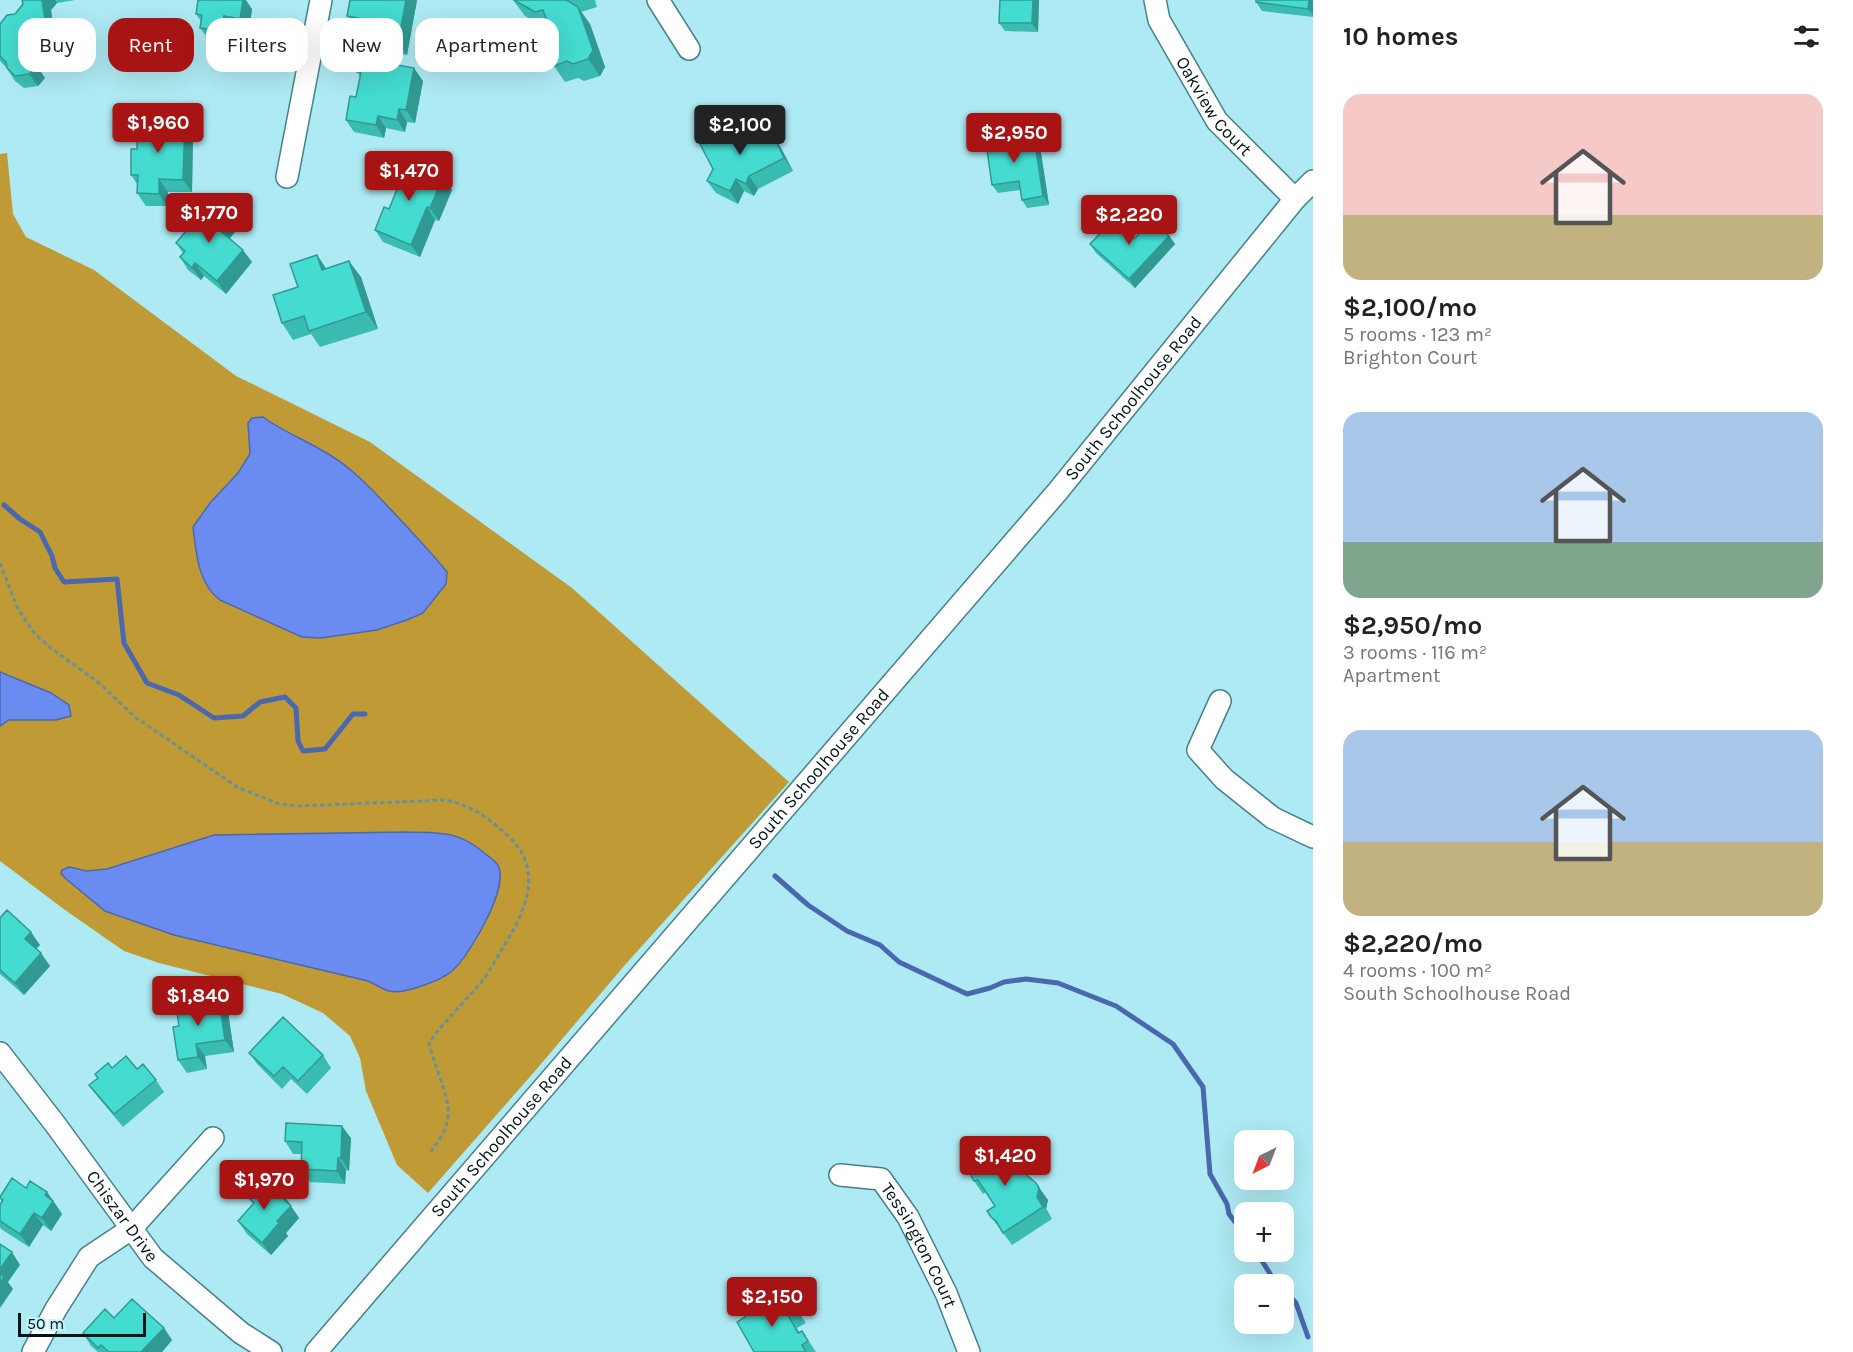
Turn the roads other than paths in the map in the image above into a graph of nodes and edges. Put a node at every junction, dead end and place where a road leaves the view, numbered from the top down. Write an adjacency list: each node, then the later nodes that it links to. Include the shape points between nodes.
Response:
1 (321, 0): 5 (street)
2 (658, 0): 4 (street)
3 (1155, 0): 7 (street, Oakview Court, via 1158,20 1217,121)
4 (689, 49)
5 (287, 177)
6 (1313, 181): 7 (street, South Schoolhouse Road)
7 (1294, 199): 16 (street, South Schoolhouse Road, via 1058,491)
8 (1220, 701): 9 (street, via 1198,750 1224,779 1273,818)
9 (1313, 837)
10 (0, 1053): 13 (street, Chiszar Drive)
11 (213, 1138): 13 (street)
12 (840, 1175): 17 (street, Tessington Court, via 881,1179 908,1216 946,1293)
13 (131, 1229): 14 (street, via 89,1257); 15 (street, Chiszar Drive, via 153,1258 241,1333)
14 (33, 1352)
15 (271, 1352)
16 (316, 1352)
17 (969, 1352)

